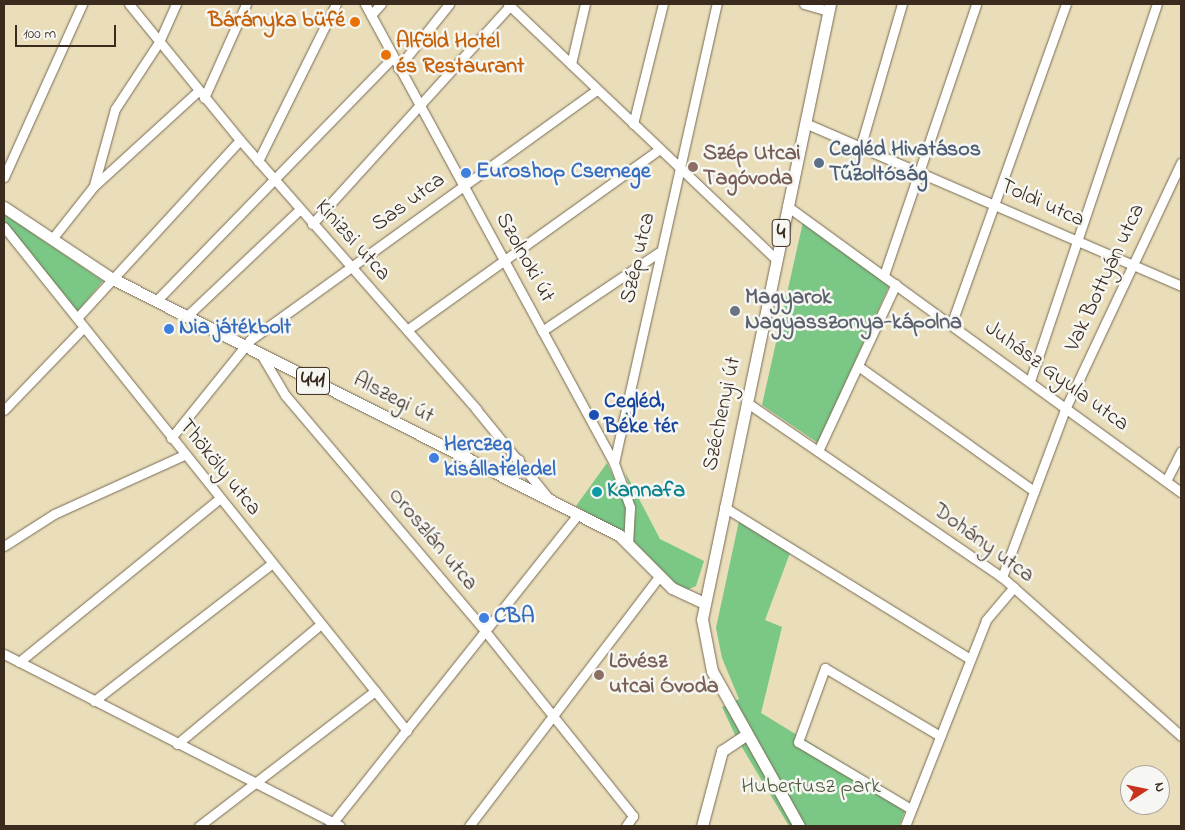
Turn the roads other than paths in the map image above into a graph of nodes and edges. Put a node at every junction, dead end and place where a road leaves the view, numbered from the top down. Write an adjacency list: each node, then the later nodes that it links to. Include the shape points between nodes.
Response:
1 (82, 4): 37 (street)
2 (129, 4): 20 (street, Kinizsi utca)
3 (176, 4): 20 (street)
4 (246, 4): 26 (street)
5 (336, 4): 33 (street)
6 (365, 4): 19 (street, Szolnoki út)
7 (381, 4): 19 (street)
8 (449, 4): 23 (street)
9 (585, 4): 22 (street)
10 (663, 4): 29 (street)
11 (717, 4): 35 (street, Szép utca)
12 (804, 4): 18 (street)
13 (902, 4): 31 (street)
14 (976, 4): 36 (street)
15 (1066, 4): 41 (street)
16 (1157, 4): 48 (street)
17 (509, 5): 22 (street); 27 (street)
18 (830, 7): 28 (main road, Széchenyi út / 4)
19 (371, 15): 21 (street, Szolnoki út)
20 (159, 42): 25 (street, Kinizsi utca); 39 (street, via 114,109)
21 (392, 58): 23 (street, Szolnoki út); 38 (street)
22 (571, 64): 24 (street)
23 (398, 68): 27 (street, Szolnoki út)
24 (597, 90): 29 (street); 40 (street, Sas utca)
25 (198, 91): 26 (street, Kinizsi utca); 39 (street)
26 (204, 98): 30 (street, Kinizsi utca)
27 (420, 107): 40 (street, Szolnoki út); 45 (street)
28 (805, 123): 31 (street, Toldi utca); 42 (main road, Széchenyi út / 4)
29 (633, 124): 32 (street)
30 (240, 140): 33 (street, Kinizsi utca); 55 (street)
31 (861, 145): 36 (street, Toldi utca)
32 (660, 149): 35 (street); 51 (street)
33 (258, 161): 38 (street, Kinizsi utca)
34 (1181, 163): 52 (street, Vak Bottyán utca)
35 (680, 168): 49 (street, Szép utca); 50 (street)
36 (920, 171): 41 (street, Toldi utca); 54 (street)
37 (4, 178)
38 (272, 178): 44 (street, Kinizsi utca); 58 (street)
39 (93, 187): 47 (street)
40 (462, 187): 51 (street, Szolnoki út); 53 (street, Sas utca)
41 (998, 205): 48 (street, Toldi utca); 61 (street)
42 (787, 206): 50 (main road, Széchenyi út / 4); 54 (street, Juhász Gyula utca)
43 (4, 207): 47 (main road, Alszegi út / 441)
44 (299, 210): 45 (street, Kinizsi utca); 59 (street)
45 (312, 224): 53 (street, Kinizsi utca)
46 (4, 227): 60 (street, Thököly utca)
47 (52, 239): 55 (main road, Alszegi út / 441)
48 (1077, 241): 52 (street, Toldi utca); 68 (street)
49 (660, 252): 64 (street); 77 (street, Szép utca)
50 (776, 259): 69 (main road, Széchenyi út / 4)
51 (502, 260): 63 (street); 64 (street, Szolnoki út)
52 (1132, 265): 57 (street, Toldi utca); 70 (street, Vak Bottyán utca)
53 (351, 269): 63 (street, Kinizsi utca); 65 (street, Sas utca)
54 (884, 275): 56 (street, Juhász Gyula utca)
55 (111, 278): 58 (main road, Alszegi út / 441); 60 (street)
56 (896, 284): 61 (street, Juhász Gyula utca); 67 (street)
57 (1181, 286)
58 (156, 301): 59 (main road, Alszegi út / 441)
59 (187, 316): 65 (main road, Alszegi út / 441)
60 (77, 318): 62 (street, Thököly utca)
61 (951, 325): 68 (street, Juhász Gyula utca)
62 (83, 328): 71 (street); 72 (street, Thököly utca)
63 (406, 330): 76 (street, Kinizsi utca)
64 (542, 331): 77 (street, Szolnoki út)
65 (245, 347): 66 (main road, Alszegi út / 441); 72 (street, Sas utca)
66 (262, 356): 78 (main road, Alszegi út / 441); 96 (street, Oroszlán utca, via 285,395)
67 (858, 366): 73 (street); 80 (street)
68 (1030, 381): 70 (street, Juhász Gyula utca)
69 (746, 402): 73 (street, Dohány utca); 84 (main road, Széchenyi út / 4)
70 (1066, 406): 79 (street, Juhász Gyula utca); 80 (street, Vak Bottyán utca)
71 (4, 410)
72 (171, 438): 75 (street, Thököly utca)
73 (818, 450): 90 (street, Dohány utca)
74 (1181, 452): 79 (street)
75 (184, 455): 82 (street, Thököly utca); 87 (street, via 54,514)
76 (519, 459): 78 (street); 83 (street, Kinizsi utca)
77 (614, 463): 86 (street, Szolnoki út, via 630,507)
78 (512, 480): 83 (main road, Alszegi út / 441)
79 (1166, 480): 81 (street, Juhász Gyula utca)
80 (1034, 491): 90 (street, Vak Bottyán utca)
81 (1181, 492)
82 (220, 499): 88 (street, Thököly utca); 99 (street)
83 (550, 500): 85 (main road, Alszegi út / 441)
84 (724, 507): 91 (main road, Széchenyi út / 4); 98 (street)
85 (578, 514): 86 (main road, Alszegi út / 441); 96 (street)
86 (628, 543): 89 (main road, Alszegi út / 441)
87 (4, 546)
88 (271, 564): 95 (street, Thököly utca); 101 (street)
89 (660, 575): 93 (main road, Alszegi út / 441); 102 (street)
90 (1002, 577): 92 (street, Dohány utca)
91 (708, 581): 93 (main road, via 697,594); 94 (main road, Széchenyi út / 4)
92 (1014, 587): 98 (street, via 990,612); 106 (street, Dohány utca)
93 (681, 594): 94 (main road, Alszegi út / 441)
94 (704, 603): 104 (main road, Széchenyi út / 4, via 703,628 712,671)
95 (321, 624): 100 (street, Thököly utca); 107 (street)
96 (485, 631): 102 (street, Oroszlán utca); 103 (street)
97 (4, 654): 99 (street)
98 (970, 658): 105 (street)
99 (19, 662): 101 (street)
100 (376, 692): 103 (street, Thököly utca); 108 (street)
101 (94, 701): 107 (street)
102 (552, 714): 112 (street); 113 (street, Oroszlán utca, via 633,816)
103 (407, 731): 110 (street)
104 (747, 734): 114 (main road, via 722,751); 115 (main road, 4)
105 (940, 736): 109 (street); 109 (street, via 825,668 798,742)
106 (1181, 736)
107 (177, 744): 108 (street)
108 (253, 783): 110 (street); 111 (street)
109 (911, 809): 116 (street)
110 (334, 825)
111 (200, 826)
112 (469, 826)
113 (626, 826)
114 (702, 826)
115 (799, 826)
116 (904, 826)

